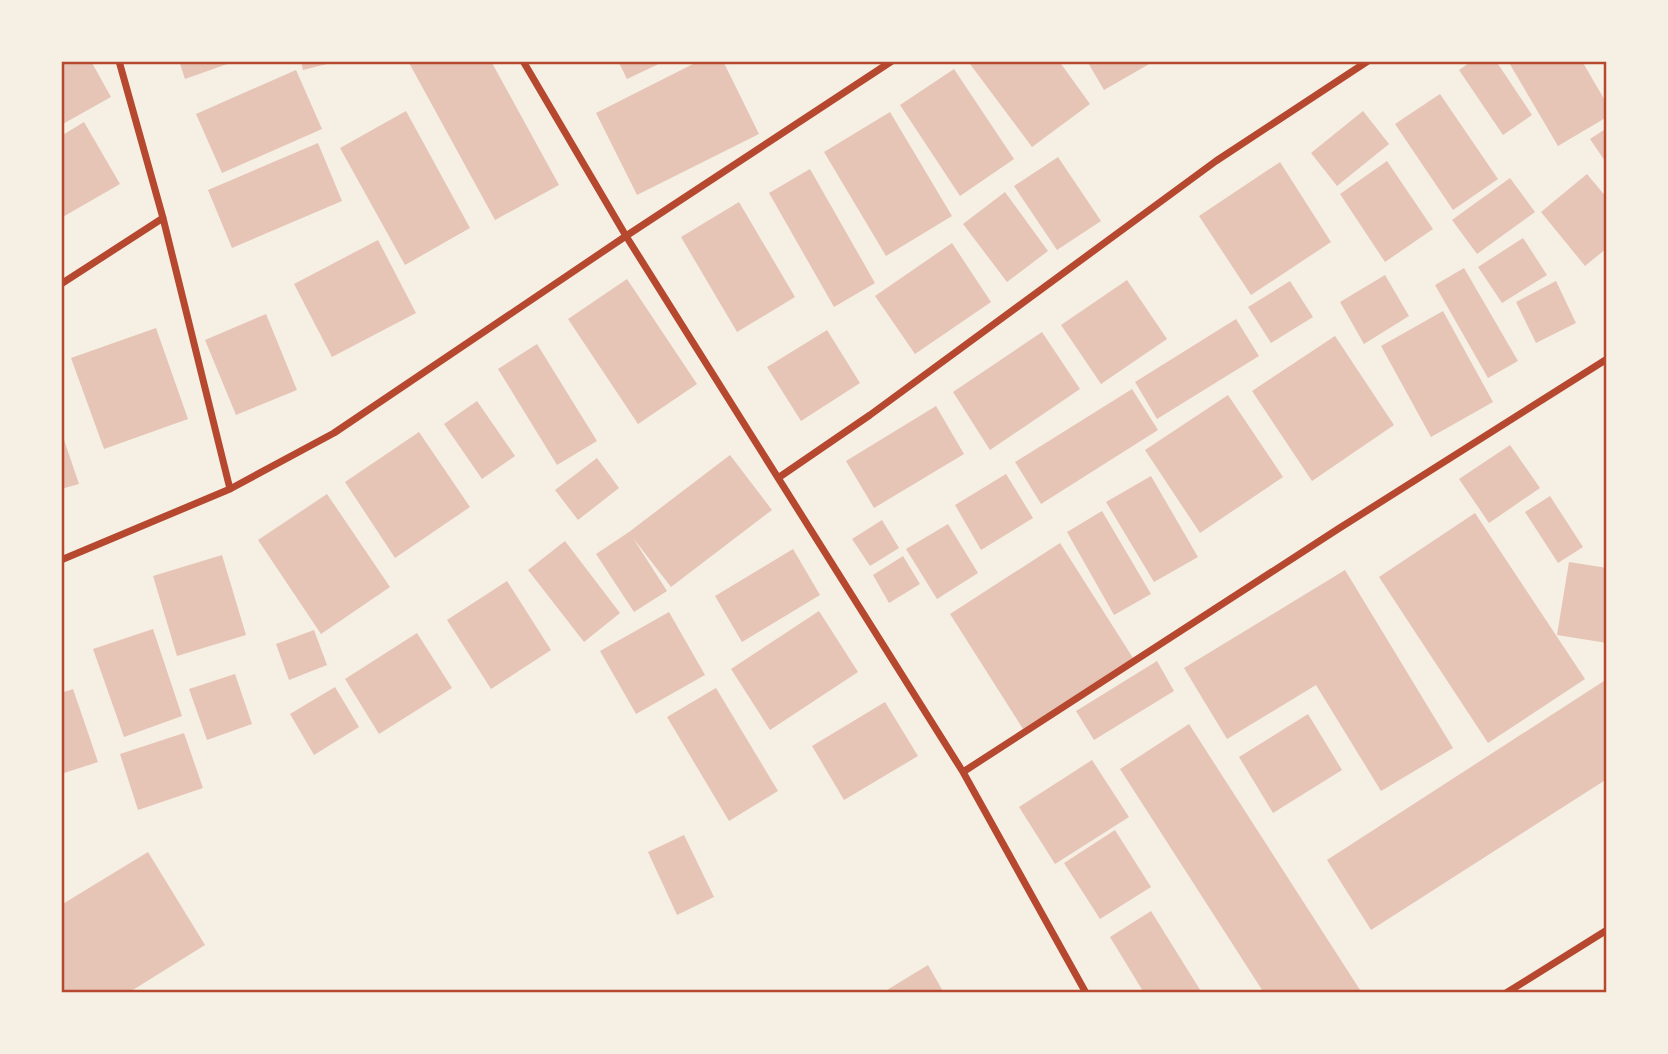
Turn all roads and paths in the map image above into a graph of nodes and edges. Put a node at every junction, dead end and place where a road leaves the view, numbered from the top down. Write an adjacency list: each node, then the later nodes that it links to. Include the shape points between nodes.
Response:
1 (120, 61): 5 (street)
2 (523, 61): 6 (street)
3 (892, 61): 6 (street)
4 (1368, 61): 9 (street, via 1216,161)
5 (163, 218): 7 (street); 10 (street)
6 (626, 236): 9 (street); 10 (street, via 334,433)
7 (61, 284)
8 (1607, 359): 12 (street)
9 (778, 478): 12 (street)
10 (230, 489): 11 (street)
11 (61, 560)
12 (962, 772): 14 (street)
13 (1607, 930): 15 (street)
14 (1086, 993)
15 (1506, 993)

